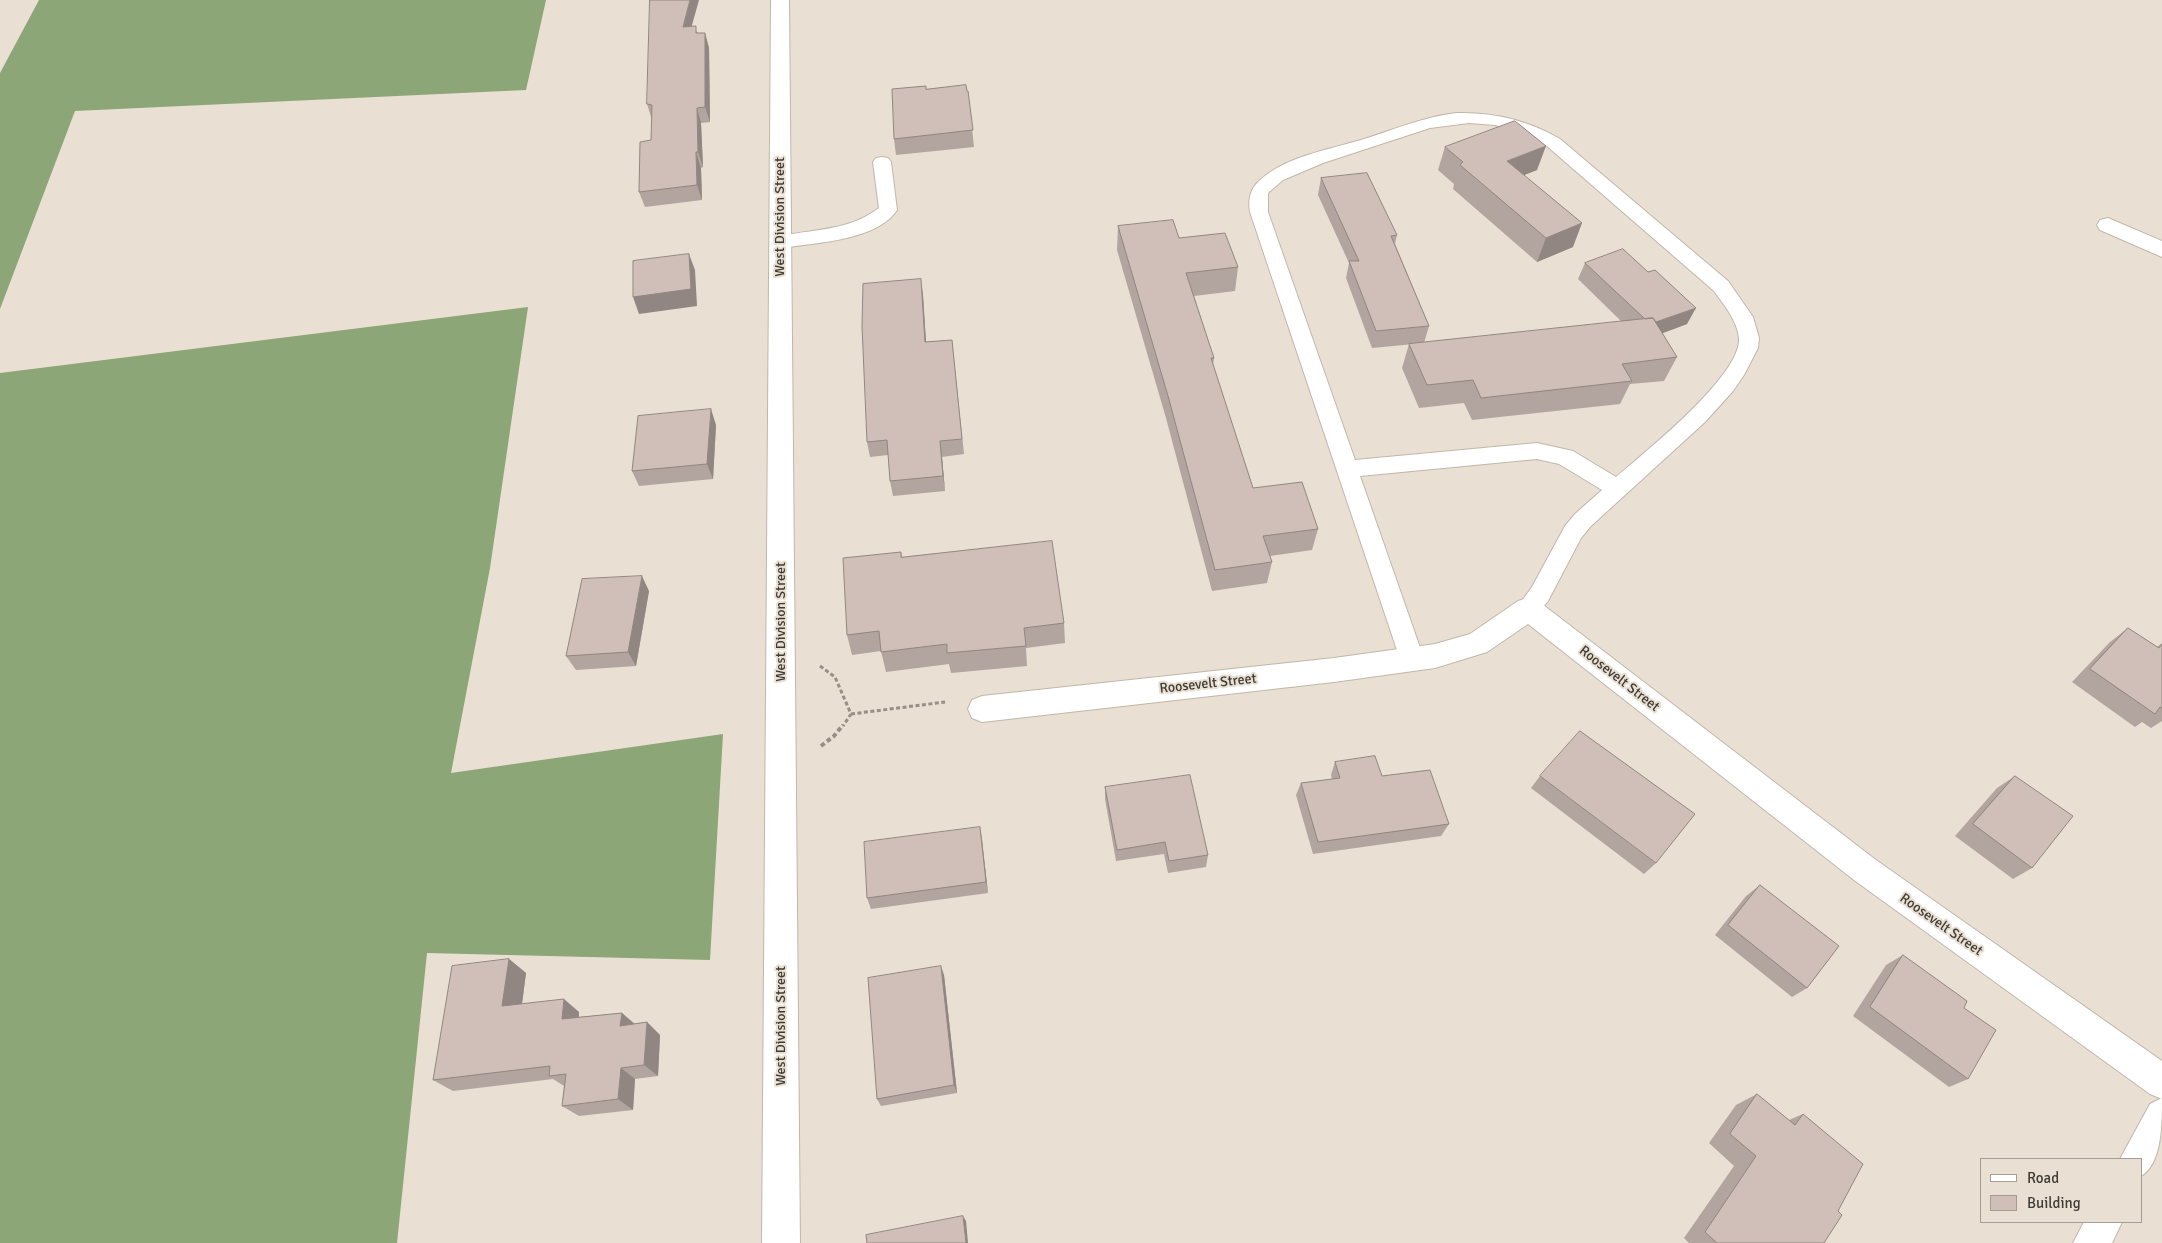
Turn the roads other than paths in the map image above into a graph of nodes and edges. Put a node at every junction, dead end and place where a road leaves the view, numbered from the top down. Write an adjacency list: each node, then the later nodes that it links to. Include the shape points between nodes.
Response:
1 (780, 0): 4 (street, West Division Street)
2 (882, 162): 4 (lane, via 888,210 870,223 845,232)
3 (2108, 225): 5 (street)
4 (780, 242): 15 (street, West Division Street)
5 (2162, 250)
6 (1346, 469): 7 (lane, via 1537,451 1565,457); 7 (lane, via 1259,212 1259,194 1275,178 1302,165 1430,122 1474,118 1522,126 1554,143 1721,286 1743,317 1749,338 1748,348 1726,386 1698,417); 9 (lane)
7 (1618, 489): 8 (lane, via 1573,532 1540,594)
8 (1528, 609): 9 (street, Roosevelt Street, via 1477,644); 11 (street, Roosevelt Street, via 1872,875)
9 (1412, 660): 10 (street, Roosevelt Street)
10 (982, 709)
11 (2162, 1082)
12 (2162, 1116): 13 (street)
13 (2139, 1158)
14 (2103, 1223): 16 (street)
15 (781, 1243)
16 (2092, 1243)

